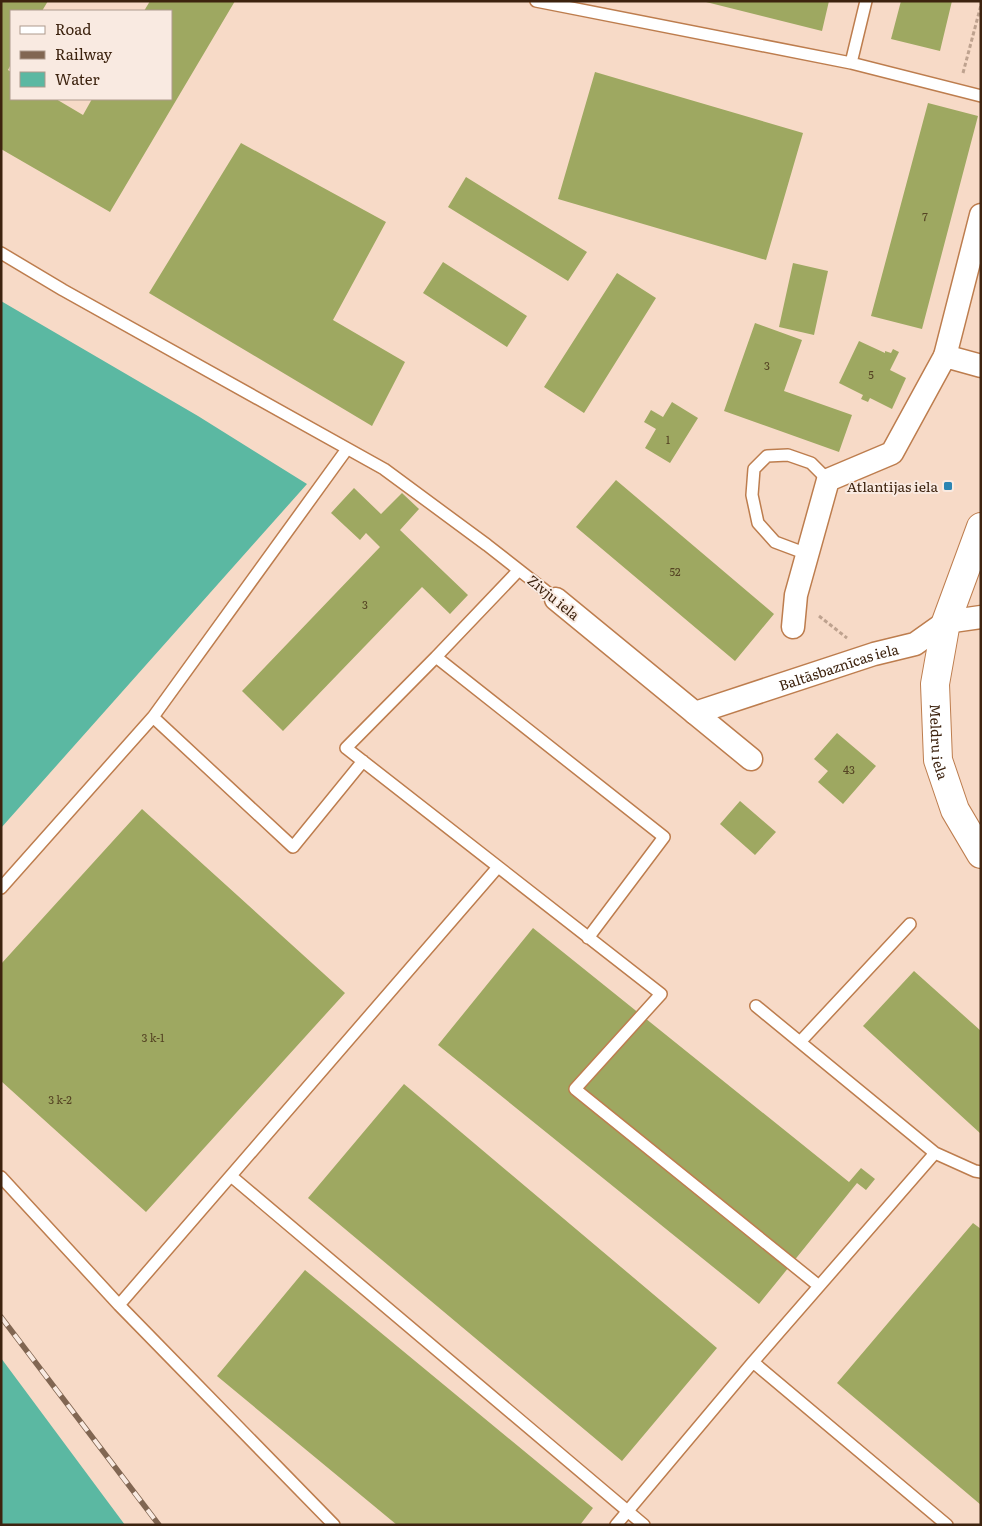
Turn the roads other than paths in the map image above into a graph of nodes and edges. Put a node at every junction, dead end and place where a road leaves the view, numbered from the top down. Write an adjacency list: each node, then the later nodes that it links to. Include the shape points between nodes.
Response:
1 (536, 1): 3 (lane)
2 (866, 1): 3 (lane)
3 (851, 63): 4 (lane)
4 (981, 96)
5 (981, 215): 7 (street)
6 (1, 253): 9 (lane, Zivju iela)
7 (945, 356): 8 (street); 10 (street, via 892,453)
8 (981, 366)
9 (346, 449): 13 (lane, Zivju iela, via 384,470); 20 (lane)
10 (828, 480): 12 (street); 12 (lane, via 811,463 788,455 767,456 754,469 752,495 758,523 775,542)
11 (981, 527): 16 (main road)
12 (807, 554): 17 (street, via 796,595)
13 (519, 570): 14 (lane, Zivju iela); 18 (lane)
14 (556, 598): 19 (street, Zivju iela)
15 (981, 617): 16 (street, Baltāsbaznīcas iela)
16 (946, 622): 19 (street, Baltāsbaznīcas iela, via 915,644 874,654); 23 (main road, Meldru iela, via 935,684 938,760 955,810)
17 (793, 627)
18 (436, 657): 22 (lane, via 346,748); 27 (lane, via 664,836)
19 (695, 713): 21 (street, Zivju iela)
20 (153, 717): 22 (lane, via 293,847); 25 (lane)
21 (752, 759)
22 (363, 762): 24 (lane)
23 (981, 854)
24 (498, 868): 27 (lane); 32 (lane)
25 (1, 888)
26 (910, 924): 29 (lane)
27 (588, 938): 34 (lane, via 661,994 575,1088)
28 (756, 1006): 29 (lane)
29 (800, 1042): 30 (lane)
30 (934, 1153): 31 (lane); 34 (lane)
31 (979, 1169)
32 (231, 1176): 35 (lane); 37 (lane)
33 (1, 1177): 35 (lane)
34 (819, 1286): 36 (lane)
35 (119, 1305): 38 (lane)
36 (753, 1362): 37 (lane); 41 (lane)
37 (627, 1511): 39 (lane); 40 (lane)
38 (334, 1525)
39 (616, 1525)
40 (644, 1525)
41 (947, 1525)

